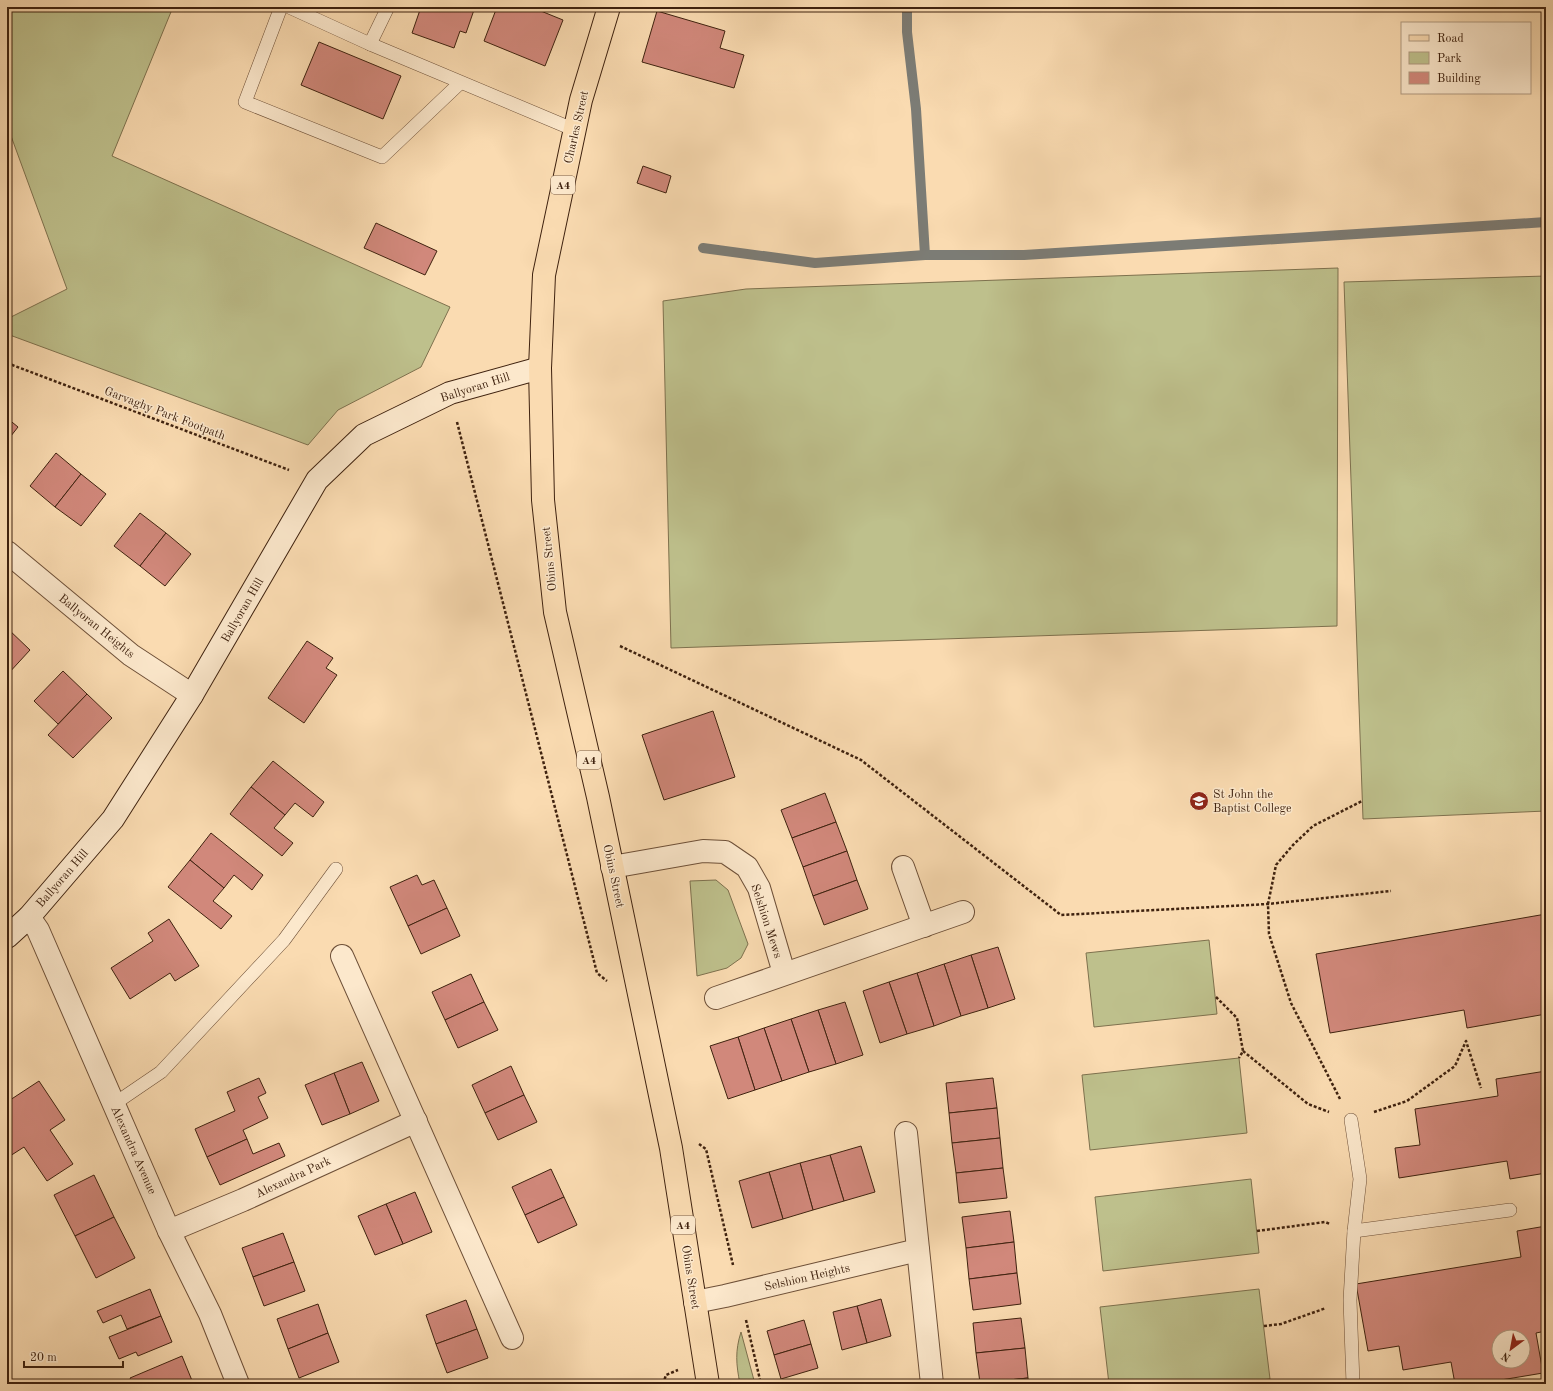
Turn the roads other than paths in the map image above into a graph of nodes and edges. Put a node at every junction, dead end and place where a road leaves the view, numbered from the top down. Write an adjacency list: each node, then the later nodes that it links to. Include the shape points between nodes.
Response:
1 (280, 7): 6 (lane, via 245,102 382,157)
2 (289, 7): 5 (lane)
3 (388, 7): 5 (lane)
4 (609, 7): 7 (main road, Charles Street / A4)
5 (370, 44): 6 (lane)
6 (460, 83): 7 (lane)
7 (574, 130): 8 (main road, Charles Street / A4, via 544,276)
8 (540, 368): 10 (street, Ballyoran Hill, via 450,392 364,435 317,480); 11 (main road, Obins Street / A4, via 542,500 555,612)
9 (7, 552): 10 (street, Ballyoran Heights, via 131,655)
10 (192, 695): 15 (street, Ballyoran Hill, via 113,819)
11 (612, 866): 19 (street, Selshion Mews, via 703,850 725,852 747,868 759,888); 29 (main road, Obins Street / A4, via 671,1148)
12 (903, 867): 16 (street)
13 (336, 869): 21 (lane, via 284,940 161,1072)
14 (963, 912): 16 (street, Selshion Mews)
15 (29, 917): 17 (street, Ballyoran Hill); 21 (street, Alexandra Avenue, via 38,930)
16 (924, 926): 19 (street, Selshion Mews)
17 (7, 937)
18 (342, 956): 23 (street)
19 (784, 973): 20 (street, Selshion Mews)
20 (716, 998)
21 (114, 1104): 26 (street, Alexandra Avenue)
22 (1351, 1120): 27 (lane, via 1360,1179)
23 (416, 1121): 26 (street, Alexandra Park); 30 (street)
24 (906, 1133): 28 (street)
25 (1510, 1210): 27 (lane)
26 (169, 1231): 31 (street, Alexandra Avenue, via 210,1314)
27 (1354, 1231): 34 (lane, via 1350,1300)
28 (918, 1250): 29 (street, Selshion Heights); 33 (street)
29 (695, 1302): 32 (main road, Obins Street / A4)
30 (512, 1338)
31 (238, 1384)
32 (708, 1384)
33 (932, 1384)
34 (1353, 1384)

